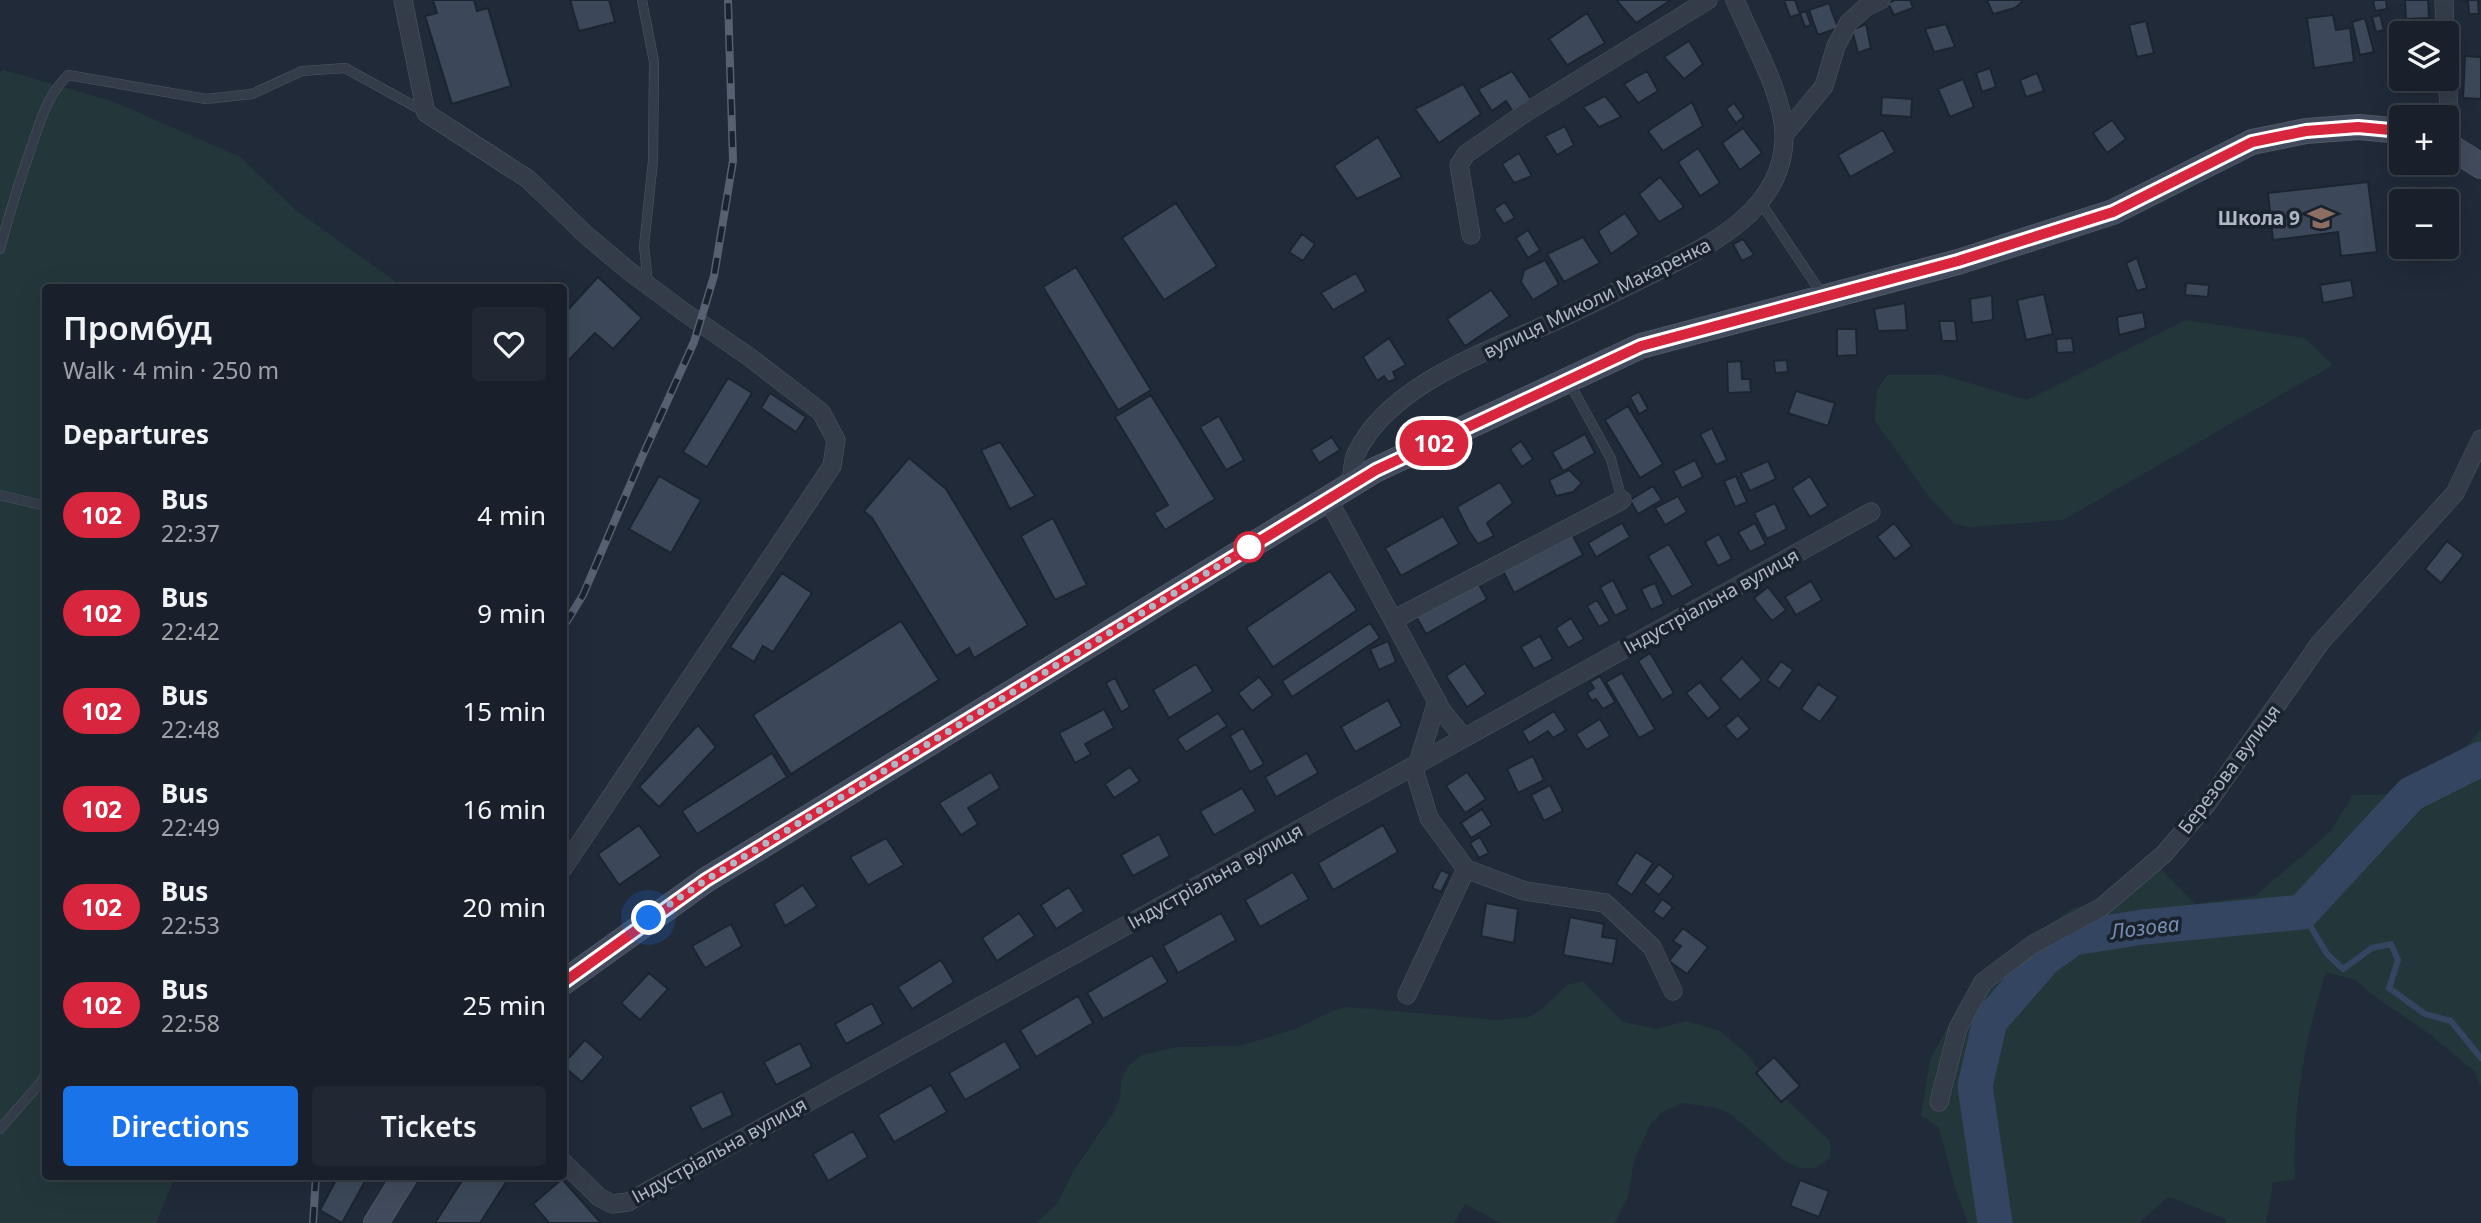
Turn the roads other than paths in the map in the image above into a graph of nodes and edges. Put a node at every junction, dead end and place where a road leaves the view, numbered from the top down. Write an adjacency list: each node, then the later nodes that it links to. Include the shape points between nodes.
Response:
1 (403, 0): 8 (street)
2 (642, 0): 16 (lane, via 654,62 653,161 644,246)
3 (1708, 0): 14 (street, via 1466,154 1459,165)
4 (1735, 0): 10 (street, вулиця Миколи Макаренка, via 1781,106)
5 (1881, 0): 10 (street, via 1849,22 1824,86)
6 (2444, 0): 7 (street)
7 (2445, 21)
8 (426, 113): 15 (lane, via 345,68 302,71 252,94 206,99 68,75 48,101); 16 (street, via 528,179)
9 (2389, 130): 17 (main road, via 2306,131 2252,142 2113,212)
10 (1784, 135): 13 (street, вулиця Миколи Макаренка, via 1777,175)
11 (2459, 152): 12 (main road)
12 (2481, 166)
13 (1761, 202): 17 (lane); 20 (street, вулиця Миколи Макаренка, via 1715,242 1589,306 1434,376 1379,420 1356,455)
14 (1471, 235)
15 (0, 248)
16 (648, 285): 30 (street, via 821,412 836,440 832,466)
17 (1824, 297): 18 (main road, via 1641,346)
18 (1568, 380): 20 (main road); 23 (lane, via 1611,459)
19 (2481, 439): 36 (street, Березова вулиця, via 2455,494 2319,643 2207,804 2164,854 2102,907 2032,945 1983,982 1958,1028)
20 (1351, 485): 22 (main road)
21 (0, 495): 24 (lane)
22 (1328, 499): 26 (street); 32 (main road, via 706,880)
23 (1622, 500): 26 (street)
24 (42, 505)
25 (1871, 512): 28 (street, Індустріальна вулиця)
26 (1393, 620): 27 (street)
27 (1437, 701): 28 (street); 29 (street)
28 (1464, 738): 29 (street, Індустріальна вулиця)
29 (1416, 765): 31 (street, via 1429,818); 38 (street, Індустріальна вулиця, via 628,1202 612,1203 599,1197)
30 (567, 863)
31 (1466, 869): 33 (street, via 1525,891 1605,903 1652,947); 34 (street)
32 (567, 980)
33 (1673, 991)
34 (1407, 995)
35 (42, 1079): 37 (lane)
36 (1939, 1102)
37 (0, 1129)
38 (567, 1166)
39 (403, 1180): 40 (main road)
40 (376, 1223)

